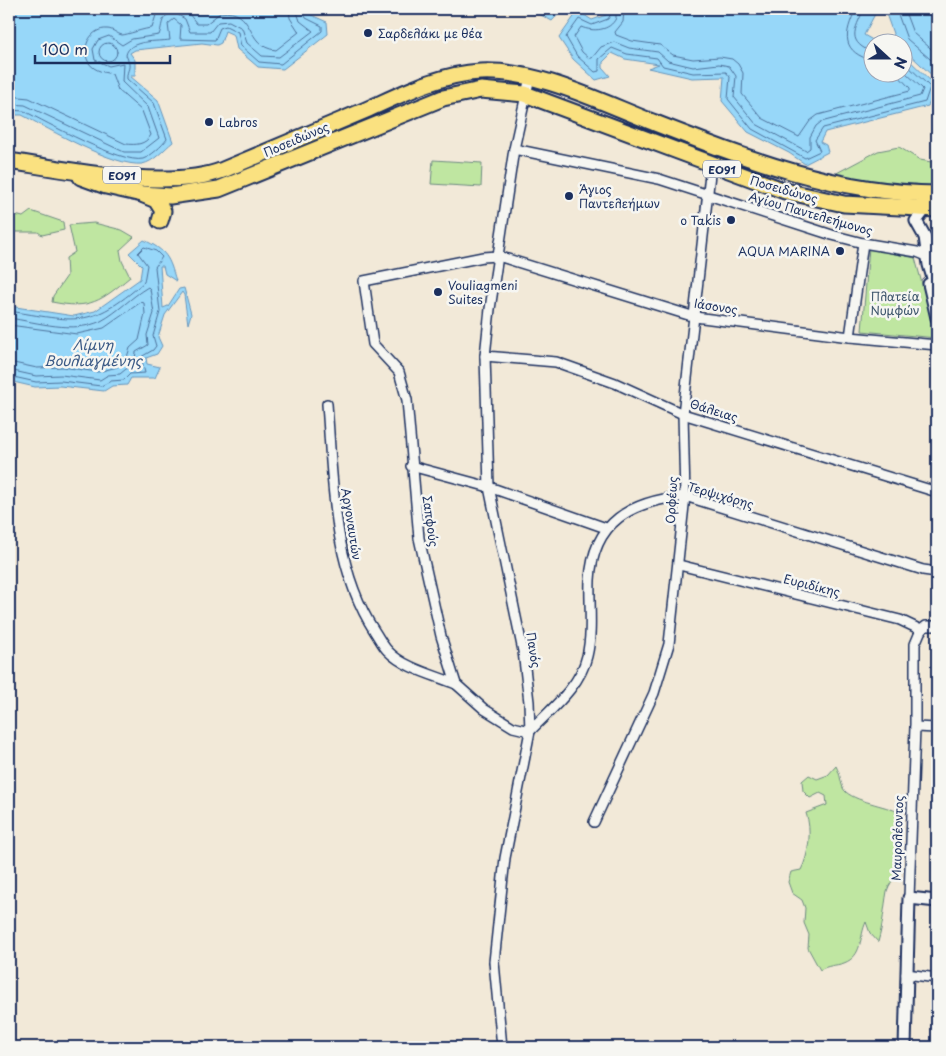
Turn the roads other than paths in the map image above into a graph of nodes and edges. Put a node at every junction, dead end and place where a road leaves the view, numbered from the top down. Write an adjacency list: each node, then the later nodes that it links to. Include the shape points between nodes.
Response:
1 (530, 78): 2 (street); 7 (main road, Ποσειδώνος / ΕΟ91, via 481,72 437,80 223,170); 11 (main road, Ποσειδώνος / ΕΟ91, via 790,172)
2 (526, 94): 3 (street); 5 (main road, Ποσειδώνος / ΕΟ91); 9 (main road, Ποσειδώνος / ΕΟ91, via 481,90 443,98 230,185)
3 (514, 149): 10 (street, Αγίου Παντελεήμονος, via 659,179); 14 (street)
4 (9, 161): 6 (main road, Ποσειδώνος / ΕΟ91)
5 (711, 165): 10 (street, Ορφέως); 11 (main road, Ποσειδώνος / ΕΟ91, via 759,183 844,204)
6 (56, 168): 7 (main road, Ποσειδώνος / ΕΟ91, via 171,180); 8 (main road, Ποσειδώνος / ΕΟ91, via 106,186)
7 (189, 178): 9 (main road)
8 (142, 194): 9 (main road, Ποσειδώνος / ΕΟ91); 12 (main road, via 159,204 163,211)
9 (187, 194)
10 (708, 194): 13 (street, Αγίου Παντελεήμονος); 17 (street, Ορφέως)
11 (932, 201): 15 (street, via 921,232)
12 (160, 221)
13 (863, 243): 15 (street, Αγίου Παντελεήμονος); 19 (street)
14 (498, 256): 17 (street, Ιάσονος); 21 (street, Πανός); 24 (street, Σαπφούς, via 364,281 373,344 399,372 407,400)
15 (931, 260): 16 (street); 18 (street, via 926,271)
16 (937, 290)
17 (695, 317): 19 (street, Ιάσονος); 23 (street, Ορφέως)
18 (937, 318)
19 (850, 337): 20 (street, Ιάσονος)
20 (937, 345)
21 (485, 356): 23 (street, Θάλειας, via 556,362 615,383); 25 (street, Πανός)
22 (327, 404): 33 (street, Αργοναυτών, via 333,488 344,560 362,612 388,651 408,665)
23 (683, 414): 26 (street, Θάλειας); 27 (street, Ορφέως)
24 (411, 466): 25 (street); 33 (street, Σαπφούς, via 419,538 441,636)
25 (489, 488): 28 (street); 36 (street, Πανός, via 523,651)
26 (937, 492)
27 (685, 496): 28 (street, Τερψιχόρης, via 640,504); 29 (street, Ορφέως); 30 (street, Τερψιχόρης)
28 (606, 528): 36 (street, via 594,554 590,579 587,658 572,689)
29 (679, 565): 32 (street, Ευριδίκης, via 900,620); 37 (street, Ορφέως, via 670,644 664,667)
30 (937, 572)
31 (937, 626): 32 (street, via 926,626)
32 (920, 630): 34 (street, Μαυρολέοντος, via 915,644)
33 (456, 684): 36 (street, via 484,709 512,727)
34 (915, 727): 35 (street); 38 (street, Μαυρολέοντος)
35 (937, 728)
36 (530, 731): 42 (street, Πανός, via 505,858 494,962)
37 (594, 822)
38 (909, 898): 39 (street); 40 (street, Μαυρολέοντος)
39 (937, 901)
40 (906, 974): 41 (street); 43 (street, Μαυρολέοντος)
41 (937, 978)
42 (502, 1047)
43 (905, 1047)

